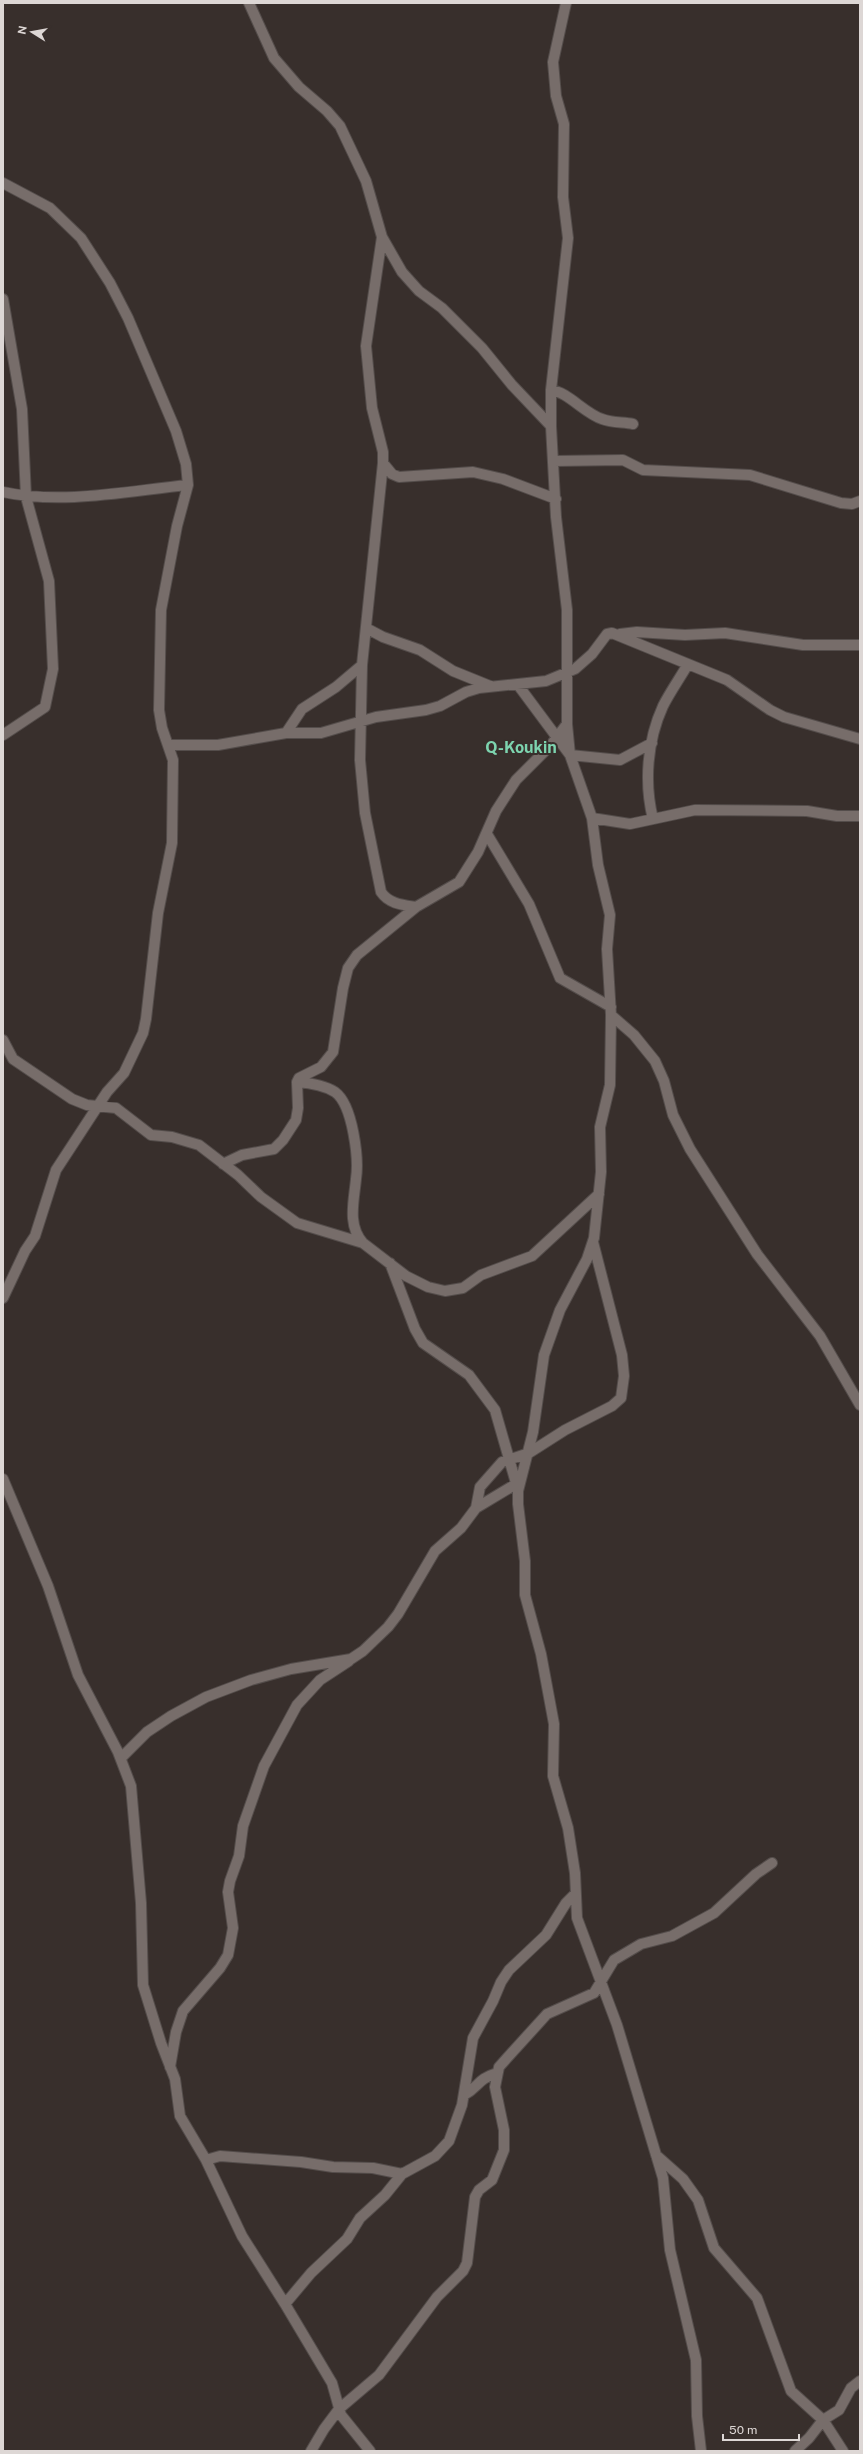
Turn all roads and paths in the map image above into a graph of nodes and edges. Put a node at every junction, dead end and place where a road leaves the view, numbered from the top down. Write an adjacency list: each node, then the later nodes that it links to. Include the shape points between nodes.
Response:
1 (249, 3): 4 (street, via 274,58 298,87 327,111 340,126 366,181)
2 (566, 3): 6 (street, via 553,62 556,96 564,124 563,197 568,238)
3 (3, 183): 11 (street, via 50,208 66,222 81,238 110,283 128,318 176,431 186,464)
4 (382, 237): 8 (street, via 402,272 419,291 442,308 482,348 512,385); 10 (street, via 366,346 372,408 383,452)
5 (3, 299): 13 (street, via 22,409)
6 (551, 390): 7 (street, via 561,391 571,401 601,419); 8 (street)
7 (633, 424)
8 (551, 426): 9 (street)
9 (554, 461): 14 (street); 15 (street, via 623,460 643,470 750,475 841,503 852,504)
10 (383, 463): 14 (street, via 392,474 399,477 461,471 484,474); 16 (street)
11 (188, 485): 13 (street, via 60,498); 31 (street, via 177,526 161,610 159,710 162,728)
12 (3, 492): 13 (street)
13 (26, 497): 27 (street, via 49,581 53,669 45,708)
14 (556, 499): 21 (street, via 566,610)
15 (860, 501)
16 (366, 628): 20 (street); 22 (street, via 420,650 453,671)
17 (620, 634): 18 (street, via 637,632 685,636 725,633 803,645); 19 (street); 21 (street, via 607,634 592,654)
18 (860, 645)
19 (688, 664): 29 (street, via 727,680 770,710); 30 (street, via 663,706)
20 (362, 665): 24 (street); 26 (street, via 336,687 302,709)
21 (568, 673): 23 (street, via 546,681); 25 (street)
22 (490, 686): 23 (street); 24 (street, via 466,692 440,706 426,710)
23 (518, 686): 28 (street)
24 (360, 721): 26 (street, via 321,733); 37 (street, via 362,788 381,892 385,898 393,902)
25 (567, 724): 28 (street); 32 (street)
26 (286, 733): 31 (street, via 218,745)
27 (3, 735)
28 (556, 738): 32 (street); 36 (street, via 516,780 496,811)
29 (860, 739)
30 (652, 743): 32 (street, via 620,760); 35 (street, via 648,786)
31 (169, 745): 41 (street, via 174,776 172,843 158,913 146,1019 143,1033 127,1067)
32 (570, 755): 34 (street)
33 (860, 816): 35 (street, via 837,816 807,811 694,810)
34 (592, 818): 35 (street, via 630,824); 38 (street, via 599,872 610,914 607,949)
35 (653, 819)
36 (488, 834): 37 (street, via 459,882); 38 (street, via 529,904 560,978)
37 (416, 907): 40 (street, via 357,954 348,968 343,988 333,1052 321,1067 299,1078)
38 (611, 1011): 43 (street, via 609,1093 600,1127 602,1163); 48 (street, via 655,1062 664,1081 673,1115 690,1149 757,1254 820,1336)
39 (3, 1040): 41 (street, via 13,1059 72,1100)
40 (297, 1082): 42 (street, via 296,1120 283,1140 274,1149 242,1155); 45 (street, via 328,1088 336,1092 344,1103 356,1143 354,1231)
41 (99, 1106): 42 (street, via 116,1108 151,1135 172,1137 199,1145); 47 (street, via 56,1170 34,1236)
42 (223, 1164): 45 (street, via 261,1197 297,1222)
43 (599, 1194): 44 (street); 46 (street, via 532,1256 481,1275 463,1288 445,1291 428,1287 406,1276)
44 (593, 1242): 49 (street, via 548,1341); 49 (street, via 622,1355 623,1393 617,1404 566,1430)
45 (363, 1243): 46 (street)
46 (389, 1262): 50 (street, via 423,1343 465,1371 488,1398 500,1424)
47 (3, 1298)
48 (860, 1405)
49 (529, 1453): 50 (street); 52 (street)
50 (509, 1458): 52 (street); 53 (street, via 494,1469 480,1487)
51 (3, 1479): 55 (street, via 48,1586 78,1675)
52 (517, 1488): 53 (street); 57 (street, via 525,1594 541,1654 554,1724 553,1776 568,1828)
53 (476, 1508): 54 (street, via 461,1528 431,1555 414,1588 388,1627 363,1651)
54 (351, 1658): 55 (street, via 278,1672 206,1697 147,1732); 59 (street, via 320,1680 297,1705 264,1766 243,1826 239,1856 230,1881 228,1898 233,1928 228,1955 183,2011 176,2032)
55 (121, 1758): 59 (street, via 131,1786 134,1814 141,1903 143,1985)
56 (772, 1863): 58 (street, via 756,1874 714,1913 672,1936 641,1944 614,1960)
57 (575, 1894): 58 (street, via 577,1918); 61 (street, via 540,1942 504,1976 473,2038 471,2064)
58 (601, 1980): 60 (street, via 590,1996 556,2010 539,2021); 62 (street, via 638,2091)
59 (170, 2067): 63 (street, via 175,2079 183,2123)
60 (497, 2073): 61 (street, via 481,2079 473,2090); 67 (street, via 495,2087 504,2130 504,2150 492,2180 479,2190 475,2197 467,2263 463,2271 437,2297 379,2375)
61 (464, 2095): 64 (street, via 458,2119 443,2150)
62 (656, 2155): 68 (street, via 683,2179 698,2200 714,2248 751,2289 764,2311 772,2344 792,2391); 71 (street, via 666,2193 670,2250 696,2360 697,2416)
63 (206, 2160): 64 (street, via 220,2156 300,2162 333,2168 373,2168); 65 (street, via 242,2236)
64 (402, 2174): 65 (street, via 385,2195 360,2218 347,2239 311,2273)
65 (285, 2304): 67 (street, via 332,2384)
66 (860, 2381): 68 (street, via 851,2388 839,2410)
67 (340, 2409): 69 (street, via 324,2429); 70 (street, via 350,2428)
68 (823, 2420): 72 (street, via 810,2438); 73 (street)
69 (312, 2451)
70 (370, 2451)
71 (701, 2451)
72 (795, 2451)
73 (843, 2451)

